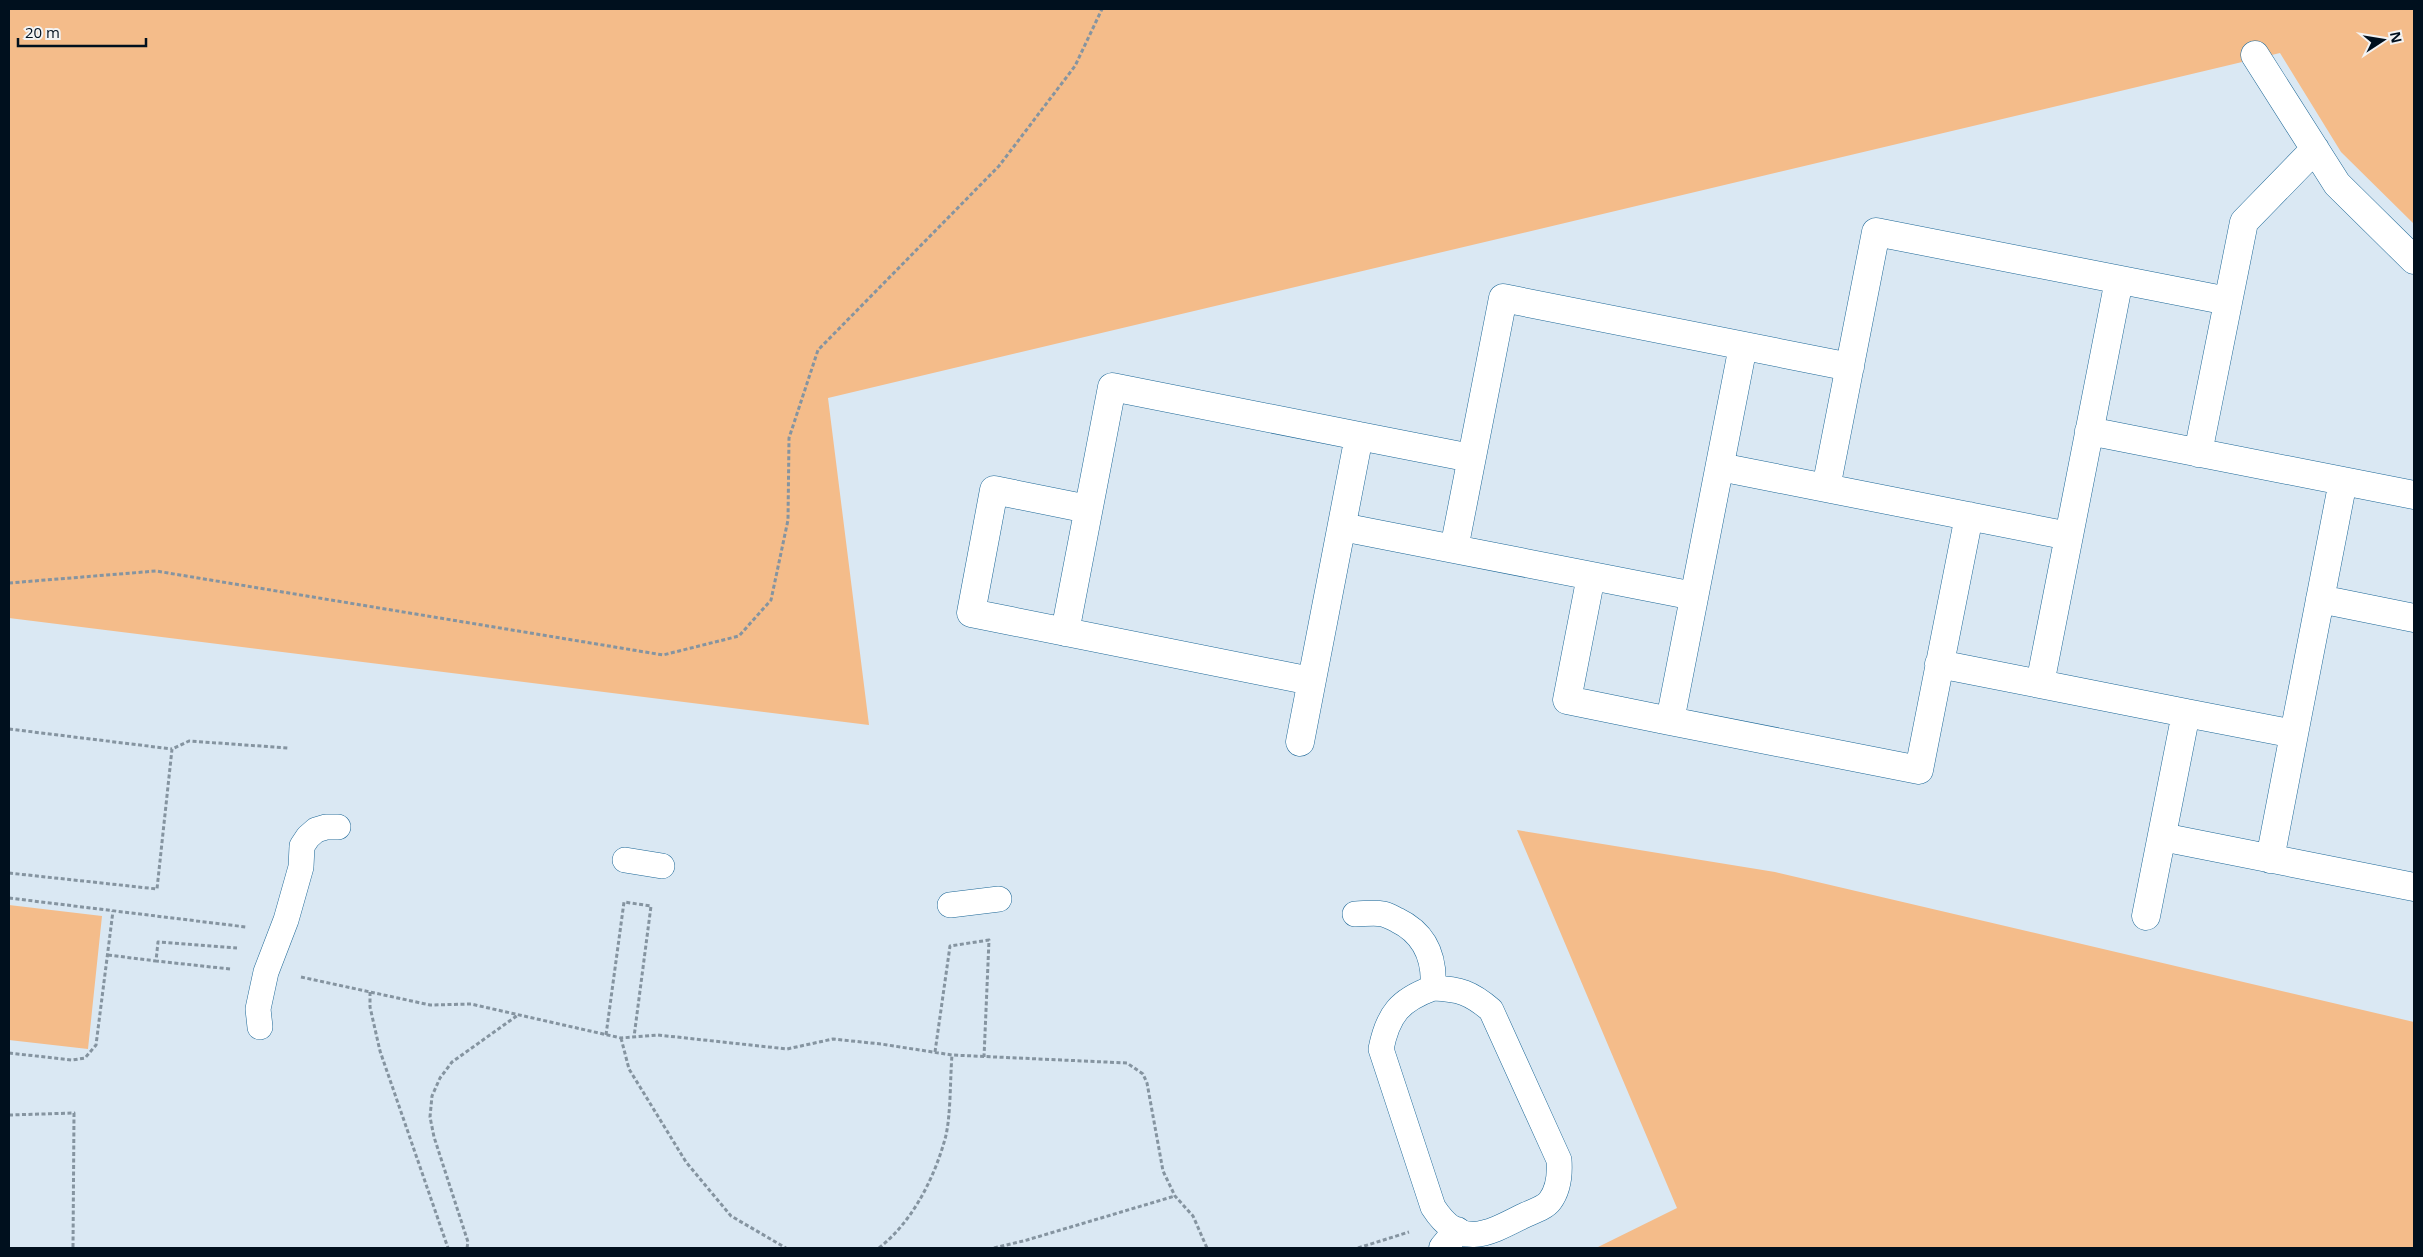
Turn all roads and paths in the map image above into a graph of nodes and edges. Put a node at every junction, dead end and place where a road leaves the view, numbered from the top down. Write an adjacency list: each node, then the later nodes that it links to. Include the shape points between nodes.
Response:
1 (1102, 9): 23 (path, via 1075,66 999,166 818,350 789,438 788,520 770,600 739,636 663,655 156,571)
2 (2255, 55): 3 (street)
3 (2315, 149): 4 (street, via 2337,184); 6 (street, via 2244,222)
4 (2414, 260)
5 (2119, 280): 6 (street); 8 (street, via 1876,232); 9 (street)
6 (2228, 301): 11 (street)
7 (1743, 346): 8 (street); 12 (street, via 1502,298); 13 (street)
8 (1850, 367): 15 (street)
9 (2089, 431): 11 (street); 20 (street)
10 (1359, 436): 12 (street); 17 (street, via 1112,387); 19 (street)
11 (2198, 453): 14 (street)
12 (1471, 458): 21 (street)
13 (1720, 467): 15 (street); 24 (street)
14 (2343, 481): 16 (street); 25 (street)
15 (1826, 488): 18 (street)
16 (2414, 495)
17 (1088, 509): 27 (street); 27 (street, via 994,490 970,613)
18 (1968, 516): 20 (street); 28 (street)
19 (1342, 527): 21 (street); 29 (street)
20 (2069, 536): 30 (street)
21 (1454, 549): 22 (street)
22 (1591, 576): 24 (street); 32 (street, via 1567,700)
23 (9, 583)
24 (1694, 596): 32 (street)
25 (2320, 599): 26 (street); 34 (street)
26 (2414, 618)
27 (1065, 632): 29 (street)
28 (1939, 664): 30 (street); 32 (street, via 1919,770)
29 (1311, 681): 35 (street)
30 (2040, 684): 31 (street)
31 (2186, 713): 34 (street); 39 (street)
32 (1670, 721)
33 (9, 729): 37 (path)
34 (2294, 734): 40 (street)
35 (1300, 742)
36 (288, 748): 37 (path, via 189,741)
37 (172, 749): 43 (path, via 156,890)
38 (338, 828): 55 (lane, via 316,830 302,846 301,867 286,920)
39 (2162, 837): 40 (street); 50 (street)
40 (2270, 858): 44 (street)
41 (625, 860): 42 (lane)
42 (662, 866)
43 (9, 873)
44 (2414, 887)
45 (9, 898): 48 (path)
46 (999, 899): 47 (lane)
47 (950, 905)
48 (113, 911): 51 (path); 53 (path)
49 (1355, 914): 56 (lane, via 1384,914 1406,924 1420,936 1430,952)
50 (2146, 916)
51 (251, 928)
52 (239, 948): 54 (path, via 158,942)
53 (108, 955): 54 (path); 64 (path, via 96,1045 85,1058 72,1060)
54 (156, 961): 55 (path)
55 (266, 972): 57 (path); 59 (lane, via 258,1009)
56 (1433, 988): 69 (lane, via 1413,996 1396,1009 1385,1028 1381,1049 1433,1207); 69 (lane, via 1454,989 1474,996 1491,1010 1559,1160 1558,1182 1549,1202 1490,1233)
57 (370, 992): 58 (path, via 430,1005 471,1004); 71 (path, via 370,1007 380,1051)
58 (518, 1014): 60 (path); 72 (path, via 452,1062 432,1096 430,1116 434,1137 468,1242)
59 (260, 1027)
60 (606, 1035): 61 (path, via 624,902 651,906); 62 (path)
61 (634, 1037): 62 (path); 63 (path, via 658,1036 787,1049 834,1039)
62 (621, 1038): 73 (path, via 629,1069 686,1162 731,1216)
63 (935, 1052): 65 (path); 66 (path, via 950,946 989,940)
64 (9, 1053)
65 (952, 1055): 66 (path); 74 (path, via 946,1138 925,1191 892,1238)
66 (984, 1057): 68 (path, via 1117,1062 1136,1068 1147,1083 1164,1171)
67 (9, 1115): 70 (path, via 74,1114)
68 (1175, 1196): 75 (path); 76 (path, via 1193,1216)
69 (1448, 1234): 77 (path)
70 (72, 1248)
71 (448, 1248)
72 (467, 1248)
73 (786, 1248)
74 (879, 1248)
75 (994, 1248)
76 (1207, 1248)
77 (1358, 1248)

